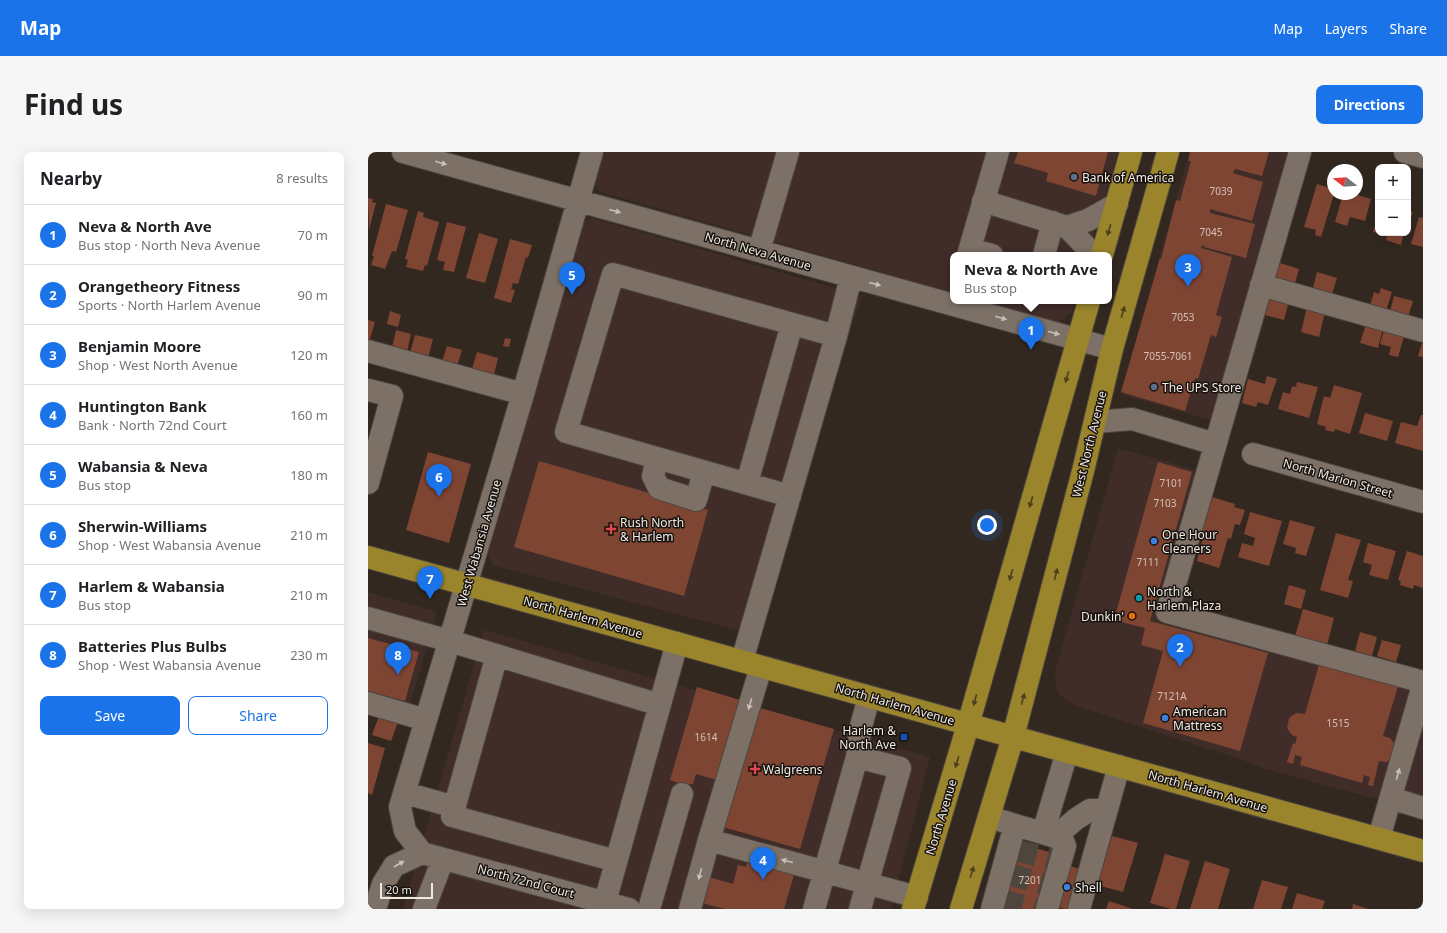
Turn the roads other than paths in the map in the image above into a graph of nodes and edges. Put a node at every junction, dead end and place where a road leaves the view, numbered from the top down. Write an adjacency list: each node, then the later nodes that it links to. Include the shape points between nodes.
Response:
1 (403, 152): 10 (street, North Neva Avenue, one-way to 10)
2 (592, 152): 10 (street, West Wabansia Avenue)
3 (788, 152): 14 (street)
4 (998, 152): 11 (street)
5 (1131, 152): 12 (main road)
6 (1168, 152): 28 (main road, West North Avenue, one-way to 6)
7 (1300, 152): 20 (street)
8 (1405, 152): 9 (street)
9 (1423, 157)
10 (578, 201): 14 (street, North Neva Avenue, one-way to 14); 31 (street, West Wabansia Avenue)
11 (983, 201): 13 (street); 15 (street)
12 (1117, 204): 13 (street, via 1088,220); 18 (main road, one-way to 18)
13 (1060, 224): 16 (street); 17 (street)
14 (759, 251): 19 (street, North Neva Avenue)
15 (969, 252)
16 (1046, 252)
17 (1091, 252)
18 (1103, 252)
19 (851, 277): 21 (street, North Neva Avenue, one-way to 21); 26 (street)
20 (1261, 285): 25 (street); 35 (street)
21 (950, 302)
22 (957, 304): 27 (street, North Neva Avenue, one-way to 27)
23 (1088, 304): 27 (main road)
24 (792, 324): 26 (street); 37 (street, via 613,274 566,432); 40 (street)
25 (1423, 331)
26 (836, 336): 41 (street)
27 (1078, 340): 28 (street, North Neva Avenue); 56 (main road, one-way to 56)
28 (1112, 349): 32 (main road, West North Avenue)
29 (368, 351): 31 (street)
30 (368, 390): 39 (street, via 392,396)
31 (522, 394): 44 (street, West Wabansia Avenue)
32 (1101, 396): 33 (street); 34 (main road, West North Avenue)
33 (1132, 419): 34 (street); 35 (street)
34 (1095, 422): 57 (main road, West North Avenue, one-way to 34)
35 (1215, 444): 50 (street, via 1167,612)
36 (1253, 454): 42 (street, North Marion Street)
37 (657, 458): 38 (street); 38 (street, via 653,476 659,488 696,500)
38 (704, 472): 40 (street)
39 (368, 483)
40 (747, 483): 41 (street)
41 (790, 496): 49 (street)
42 (1423, 502)
43 (368, 557): 44 (main road, North Harlem Avenue)
44 (466, 585): 46 (street, West Wabansia Avenue); 47 (main road, North Harlem Avenue)
45 (368, 618): 46 (street)
46 (450, 641): 48 (street); 55 (street, West Wabansia Avenue)
47 (677, 643): 49 (main road, North Harlem Avenue); 54 (street)
48 (497, 655): 54 (street); 64 (street)
49 (751, 664): 52 (main road, North Harlem Avenue); 71 (street, one-way to 71)
50 (1423, 682)
51 (1423, 685): 63 (street, one-way to 51)
52 (869, 697): 56 (main road, North Harlem Avenue); 59 (street, via 860,730)
53 (368, 704): 55 (street)
54 (660, 705): 75 (street)
55 (426, 720): 61 (street, West Wabansia Avenue)
56 (968, 725): 57 (main road, North Harlem Avenue); 81 (main road, North Avenue, one-way to 81)
57 (1013, 737): 58 (main road, North Harlem Avenue); 67 (main road)
58 (1067, 752): 60 (main road, North Harlem Avenue); 69 (street)
59 (857, 757): 76 (street); 78 (street, via 900,768)
60 (1119, 766): 66 (street); 70 (main road, North Harlem Avenue)
61 (405, 793): 64 (street); 73 (street, West Wabansia Avenue, via 400,807 405,831)
62 (682, 794): 85 (street)
63 (1391, 798): 65 (street); 70 (street)
64 (454, 807): 75 (street, via 452,816)
65 (1423, 808)
66 (1106, 810): 69 (street, via 1090,810); 90 (street)
67 (989, 817): 68 (street); 89 (main road, one-way to 67)
68 (1015, 825): 69 (street); 77 (street)
69 (1049, 835): 79 (street, via 1064,841 1065,846)
70 (1379, 838): 72 (main road, North Harlem Avenue)
71 (709, 840): 76 (street, one-way to 71); 86 (street, one-way to 86)
72 (1423, 851)
73 (422, 853): 74 (street, North 72nd Court); 83 (street, one-way to 73, via 382,884 394,866)
74 (443, 859): 80 (street, North 72nd Court); 82 (street)
75 (616, 861): 80 (street)
76 (825, 872): 78 (street); 87 (street)
77 (1004, 877)
78 (867, 882): 81 (street); 88 (street)
79 (1053, 883)
80 (605, 902): 84 (street, North 72nd Court)
81 (915, 903)
82 (427, 908)
83 (375, 909)
84 (629, 909)
85 (649, 909)
86 (690, 909)
87 (814, 909)
88 (860, 909)
89 (961, 909)
90 (1079, 909)

